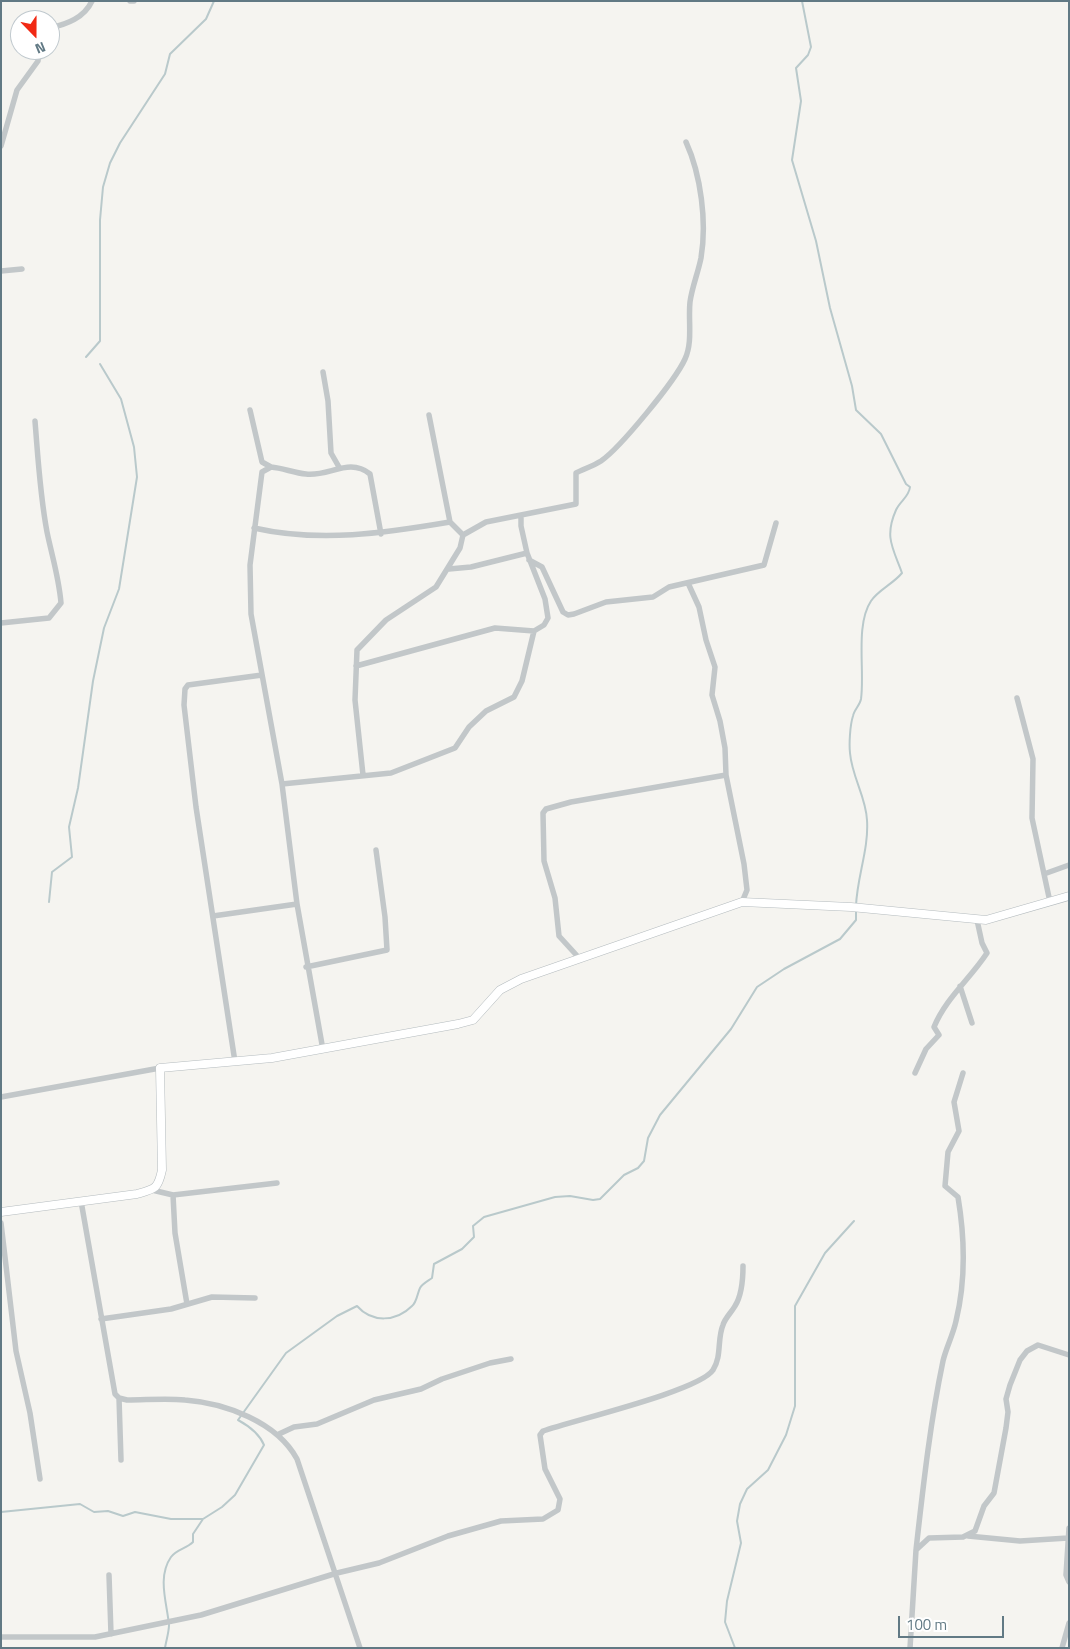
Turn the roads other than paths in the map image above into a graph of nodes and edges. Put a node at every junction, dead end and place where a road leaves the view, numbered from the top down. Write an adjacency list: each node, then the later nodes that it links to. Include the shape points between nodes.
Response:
1 (92, 1): 2 (street, via 74,21)
2 (60, 25)
3 (38, 60): 5 (street, via 17,90)
4 (686, 142): 16 (street, via 695,162 704,224 701,258 690,302 686,357 630,432 601,461 576,473 576,504)
5 (1, 146)
6 (22, 269): 7 (street)
7 (1, 272)
8 (322, 372): 14 (street, via 328,401 331,452)
9 (250, 410): 12 (street)
10 (429, 415): 17 (street)
11 (35, 421): 26 (street, via 40,483 61,603 49,618)
12 (262, 462): 13 (street); 15 (street)
13 (271, 467): 14 (street, via 307,474); 15 (street)
14 (339, 467): 20 (street, via 362,467 370,474)
15 (262, 472): 19 (street)
16 (521, 515): 21 (street, via 486,522); 22 (street)
17 (450, 522): 20 (street); 21 (street)
18 (776, 523): 25 (street, via 764,565)
19 (254, 528): 20 (street, via 307,537); 29 (street, via 250,565 251,614)
20 (382, 534)
21 (463, 535): 24 (street)
22 (526, 553): 23 (street); 24 (street)
23 (529, 560): 25 (street, via 542,567 563,612 568,615 606,602 653,597 669,587); 27 (street, via 545,599 548,618 544,625)
24 (449, 569): 28 (street, via 436,587 386,620 357,650)
25 (688, 583): 32 (street, via 699,607 715,667 712,695 725,748)
26 (1, 623)
27 (534, 630): 28 (street, via 496,628); 31 (street, via 522,681 514,697 486,711 469,727 455,748 391,773)
28 (356, 666): 31 (street, via 355,700)
29 (262, 675): 33 (street); 41 (street, via 188,685 185,689 184,705)
30 (1017, 698): 36 (street, via 1033,759 1032,818)
31 (362, 775): 33 (street)
32 (726, 775): 38 (street, via 744,864 747,890); 43 (street, via 546,809 543,813 544,861 555,898 559,936)
33 (282, 784): 40 (street)
34 (376, 850): 44 (street, via 387,950)
35 (1069, 865): 36 (street)
36 (1044, 874): 39 (street)
37 (1069, 896): 39 (street)
38 (742, 902): 42 (street, via 851,907); 43 (street)
39 (1050, 902): 42 (street, via 1000,917)
40 (297, 904): 41 (street); 44 (street)
41 (212, 916): 48 (street)
42 (977, 920): 45 (street, via 987,954)
43 (580, 959): 47 (street, via 521,979 500,990 473,1020)
44 (306, 967): 47 (street)
45 (960, 986): 46 (street); 50 (street, via 939,1016 934,1027 939,1035 926,1049)
46 (972, 1023)
47 (323, 1050): 48 (street)
48 (235, 1062): 49 (street)
49 (160, 1068): 52 (street); 54 (street, via 162,1170 159,1184)
50 (915, 1073)
51 (963, 1073): 72 (street, via 954,1102 959,1131 948,1152 945,1186 958,1197 962,1220 962,1297 944,1360)
52 (1, 1097)
53 (277, 1184): 55 (street)
54 (152, 1190): 55 (street); 56 (street)
55 (173, 1195): 61 (street, via 175,1233)
56 (81, 1201): 57 (street); 62 (street)
57 (1, 1212)
58 (1, 1223): 68 (street, via 16,1351)
59 (744, 1266): 73 (street, via 740,1294 722,1326 719,1355 713,1370 696,1383 669,1394 543,1430 540,1435 545,1469 560,1499 558,1510 553,1515 543,1519 501,1522 448,1536 379,1563)
60 (255, 1298): 61 (street, via 212,1297)
61 (187, 1304): 62 (street)
62 (101, 1319): 65 (street, via 113,1389)
63 (1069, 1355): 70 (street, via 1038,1346 1027,1351 1020,1360 1006,1399 1006,1428 994,1493 984,1506 975,1531)
64 (511, 1359): 66 (street, via 474,1368 421,1389 374,1400 317,1424 294,1427)
65 (119, 1398): 66 (street, via 185,1400 229,1408); 67 (street)
66 (278, 1434): 73 (street, via 290,1445 297,1458)
67 (120, 1460)
68 (40, 1479)
69 (1069, 1528): 71 (street)
70 (965, 1536): 71 (street, via 1020,1541); 72 (street, via 929,1538)
71 (1068, 1538): 75 (street, via 1066,1575)
72 (916, 1550): 80 (street)
73 (337, 1573): 77 (street, via 201,1615); 79 (street)
74 (109, 1575): 77 (street)
75 (1069, 1582)
76 (1069, 1623): 81 (street)
77 (111, 1634): 78 (street, via 95,1637)
78 (1, 1637)
79 (360, 1648)
80 (910, 1648)
81 (1062, 1648)

